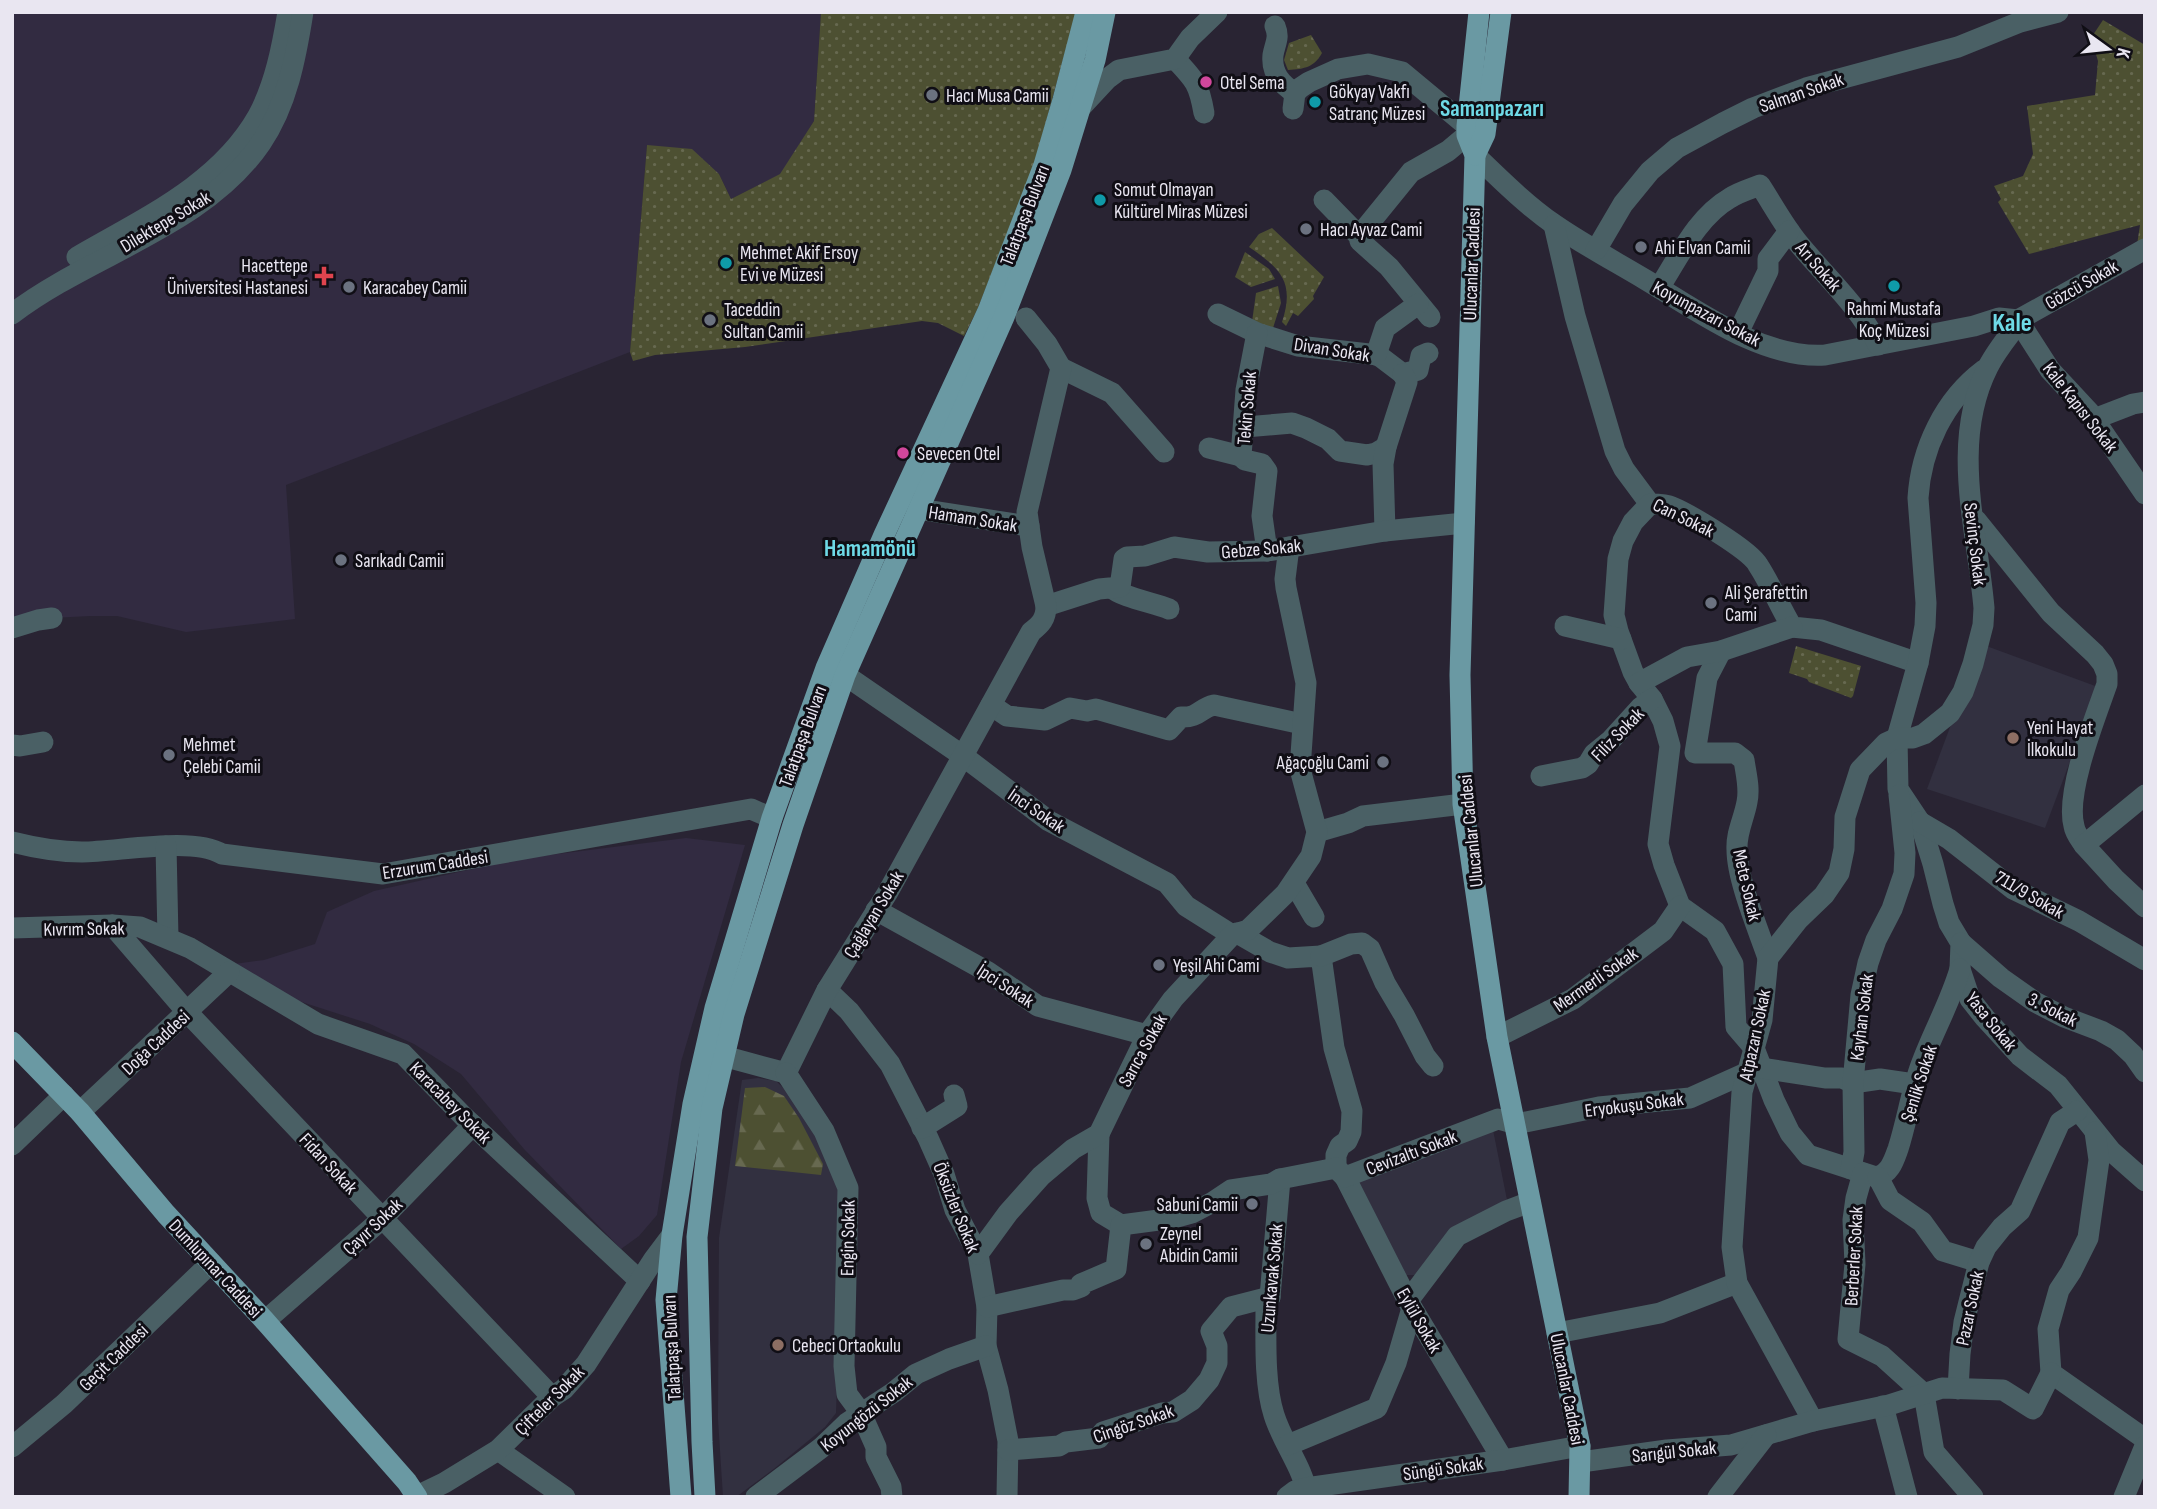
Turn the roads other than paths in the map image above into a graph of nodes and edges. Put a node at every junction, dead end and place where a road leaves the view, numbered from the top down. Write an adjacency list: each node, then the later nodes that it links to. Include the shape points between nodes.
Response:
1 (288, 12): 22 (street, Dilektepe Sokak, via 277,69 258,116 211,174)
2 (303, 12): 23 (street, Dilektepe Sokak, via 282,99 261,143 238,169 194,208)
3 (1086, 12): 73 (main road, Talatpaşa Bulvarı, via 1044,164 988,312 827,668)
4 (1105, 12): 11 (main road, Talatpaşa Bulvarı)
5 (1217, 12): 10 (street)
6 (1479, 12): 13 (main road, Koyunpazarı Sokak)
7 (1501, 12): 14 (main road, via 1485,134)
8 (2058, 12): 20 (street, Salman Sokak, via 1958,47 1806,88 1723,123 1677,148 1650,170)
9 (1275, 26): 13 (street, via 1279,34 1274,71 1294,101 1300,88 1323,75 1368,64 1402,72)
10 (1175, 59): 11 (street, via 1119,70); 12 (street, via 1195,80)
11 (1081, 107): 44 (main road, Talatpaşa Bulvarı, via 1004,317)
12 (1204, 113)
13 (1467, 130): 14 (main road, Koyunpazarı Sokak); 18 (street, via 1448,151 1412,172)
14 (1475, 155): 16 (street, Koyunpazarı Sokak); 46 (main road, Ulucanlar Caddesi)
15 (1324, 200): 18 (street)
16 (1554, 225): 20 (street, Koyunpazarı Sokak); 43 (street, Can Sokak, via 1615,451)
17 (1789, 231): 21 (street, Arı Sokak, via 1760,185 1730,198 1693,234); 28 (street, via 1768,259 1768,271); 29 (street, Arı Sokak, via 1852,305)
18 (1359, 236): 31 (street, via 1423,310 1385,328)
19 (2145, 249): 26 (street, Gözcü Sokak)
20 (1596, 250): 21 (street, Koyunpazarı Sokak)
21 (1659, 288): 28 (street, Koyunpazarı Sokak)
22 (12, 298)
23 (12, 314)
24 (1218, 314): 27 (street, Divan Sokak)
25 (1026, 318): 33 (street)
26 (2018, 320): 29 (street, Koyunpazarı Sokak, via 1999,318); 32 (street, Sevinç Sokak); 36 (street, Kale Kapısı Sokak, via 2050,370)
27 (1257, 333): 31 (street, Divan Sokak, via 1298,346); 37 (street, Tekin Sokak, via 1247,380)
28 (1738, 333): 29 (street, Koyunpazarı Sokak, via 1802,355)
29 (1878, 345)
30 (1428, 353): 34 (street, via 1421,356 1418,370)
31 (1376, 355): 34 (street, Divan Sokak)
32 (1988, 367): 45 (street, Sevinç Sokak, via 1976,396 1968,443); 60 (street, via 1968,382 1940,422 1921,473 1918,498 1926,603)
33 (1060, 368): 40 (street, via 1112,393); 47 (street, via 1027,512)
34 (1404, 374): 38 (street, via 1407,382)
35 (2145, 402): 36 (street)
36 (2094, 419): 42 (street, Kale Kapısı Sokak)
37 (1245, 427): 38 (street, via 1293,424 1328,439 1340,451 1367,454); 41 (street, Tekin Sokak)
38 (1386, 447): 48 (street)
39 (1209, 448): 41 (street)
40 (1164, 452)
41 (1241, 456): 50 (street, Tekin Sokak, via 1262,464 1266,471 1262,516)
42 (2145, 494)
43 (1650, 504): 56 (street, Can Sokak, via 1670,506 1752,557); 58 (street, via 1627,531 1618,559 1614,615)
44 (918, 509): 47 (street, Hamam Sokak); 61 (main road, Talatpaşa Bulvarı)
45 (1974, 517): 65 (street, Sevinç Sokak, via 1984,608 1973,664 1950,713 1924,734); 77 (street, via 2051,613 2095,654 2107,674 2073,802 2074,827)
46 (1464, 523): 48 (street, Gebze Sokak); 72 (main road, Ulucanlar Caddesi)
47 (1029, 526): 52 (street)
48 (1385, 531): 49 (street, Gebze Sokak)
49 (1289, 547): 50 (street, Gebze Sokak); 64 (street, via 1285,579 1306,683)
50 (1267, 551): 51 (street, Gebze Sokak, via 1208,552 1174,547 1126,557 1120,587)
51 (1112, 588): 52 (street); 53 (street, via 1118,594)
52 (1046, 606): 63 (street, Çağlayan Sokak, via 1042,623 1031,632)
53 (1170, 608)
54 (52, 618): 57 (street)
55 (1565, 626): 58 (street)
56 (1792, 627): 59 (street, Filiz Sokak); 60 (street, via 1821,630)
57 (12, 628)
58 (1621, 639): 62 (street)
59 (1721, 651): 62 (street, Filiz Sokak, via 1688,656); 90 (street, Mete Sokak, via 1707,678 1695,753 1735,753 1744,760 1748,799 1737,852)
60 (1918, 663): 65 (street)
61 (845, 675): 68 (street, İnci Sokak); 100 (main road, Talatpaşa Bulvarı, via 760,924)
62 (1645, 691): 69 (street, Filiz Sokak, via 1640,708 1588,764); 80 (street, via 1663,721 1670,746 1658,844)
63 (991, 705): 64 (street, via 1007,716 1045,720 1070,708 1096,709 1169,730 1181,717 1192,717 1214,705); 68 (street, Çağlayan Sokak)
64 (1303, 724): 75 (street, via 1300,769)
65 (1897, 738): 70 (street); 90 (street, via 1860,770 1845,817 1839,873)
66 (43, 742): 67 (street)
67 (12, 745)
68 (963, 756): 82 (street, Çağlayan Sokak); 86 (street, İnci Sokak, via 1049,821 1167,883 1186,906)
69 (1541, 776)
70 (1898, 789): 74 (street, Yasa Sokak); 105 (street, Kayhan Sokak, via 1904,874 1868,963)
71 (2145, 795): 77 (street)
72 (1463, 804): 75 (street, via 1363,816); 97 (main road, Ulucanlar Caddesi)
73 (772, 818): 78 (street, Erzurum Caddesi, via 751,809 383,874 222,854 211,848); 124 (main road, Talatpaşa Bulvarı, via 704,1053)
74 (1920, 822): 88 (street, Yasa Sokak, via 1942,904); 91 (street, 711/9 Sokak, via 2013,888)
75 (1317, 832): 79 (street, Sarıca Sokak, via 1311,856)
76 (12, 842): 78 (street, Erzurum Caddesi, via 48,851 82,852)
77 (2084, 845): 81 (street)
78 (166, 846): 87 (street)
79 (1294, 883): 83 (street); 86 (street, Sarıca Sokak, via 1248,930)
80 (1680, 906): 97 (street, Mermerli Sokak, via 1663,931 1573,999); 99 (street, via 1715,931 1733,964 1736,1027)
81 (2145, 907)
82 (876, 909): 94 (street, Çağlayan Sokak); 96 (street, İpci Sokak, via 1038,1006)
83 (1314, 917)
84 (111, 925): 85 (street, Kıvrım Sokak); 87 (street, Kıvrım Sokak, via 139,927); 95 (street, Fidan Sokak)
85 (12, 928)
86 (1235, 934): 89 (street, via 1288,958); 96 (street, Sarıca Sokak, via 1173,999)
87 (168, 938): 93 (street, Kıvrım Sokak)
88 (1961, 943): 92 (street, Yasa Sokak); 103 (street, 3. Sokak, via 2035,1002 2117,1040)
89 (1321, 956): 101 (street, via 1351,944 1362,943 1370,949); 117 (street, via 1334,1048 1352,1111 1351,1132 1336,1155)
90 (1768, 958): 99 (street, Atpazarı Sokak, via 1762,1020)
91 (2145, 960)
92 (1960, 969): 106 (street, Şenlik Sokak); 109 (street, Yasa Sokak, via 1970,999 1985,1018 2020,1056 2058,1085)
93 (229, 972): 95 (street, Doğa Caddesi); 112 (street, Karacabey Sokak, via 318,1024 403,1054)
94 (827, 990): 104 (street, Çağlayan Sokak); 113 (street, Öksüzler Sokak, via 890,1064)
95 (187, 1012): 110 (street, Doğa Caddesi); 122 (street, Fidan Sokak)
96 (1147, 1035): 115 (street, Sarıca Sokak)
97 (1497, 1037): 111 (main road, Ulucanlar Caddesi)
98 (12, 1042): 107 (main road, Dumlupınar Caddesi)
99 (1754, 1048): 102 (street, Atpazarı Sokak)
100 (723, 1056): 104 (street); 157 (main road, Talatpaşa Bulvarı, via 697,1237)
101 (1433, 1066)
102 (1755, 1070): 105 (street, via 1842,1078); 111 (street, Eryokuşu Sokak, via 1690,1098 1600,1107); 118 (street, via 1790,1133 1808,1155); 129 (street, Atpazarı Sokak, via 1742,1093 1732,1247)
103 (2145, 1072)
104 (786, 1073): 141 (street, Engin Sokak, via 824,1131 848,1188 844,1366 847,1394)
105 (1853, 1083): 106 (street, via 1880,1079); 118 (street, Kayhan Sokak, via 1854,1152)
106 (1914, 1084): 118 (street, Şenlik Sokak, via 1893,1162 1887,1171)
107 (64, 1095): 110 (main road, Dumlupınar Caddesi); 116 (street)
108 (954, 1095): 113 (street, via 957,1106)
109 (2077, 1111): 114 (street, Yasa Sokak); 126 (street, Pazar Sokak, via 2060,1122 2020,1211 2002,1227)
110 (80, 1112): 127 (main road, Dumlupınar Caddesi)
111 (1516, 1124): 117 (street, Cevizaltı Sokak, via 1497,1119); 121 (main road, Ulucanlar Caddesi)
112 (473, 1125): 122 (street, Çayır Sokak); 128 (street, Karacabey Sokak)
113 (922, 1128): 125 (street, Öksüzler Sokak)
114 (2095, 1132): 120 (street, Yasa Sokak); 136 (street, via 2099,1160 2088,1238 2059,1290 2048,1329)
115 (1099, 1134): 123 (street, via 1097,1198 1101,1213); 125 (street, via 1041,1176)
116 (12, 1145)
117 (1340, 1172): 119 (street, Cevizaltı Sokak); 131 (street, Eylül Sokak)
118 (1864, 1173): 126 (street, via 1922,1222 1943,1251); 138 (street, Berberler Sokak, via 1853,1220 1855,1264 1848,1339 1882,1356)
119 (1280, 1179): 123 (street, Cevizaltı Sokak, via 1231,1190 1192,1213); 130 (street, Uzunkavak Sokak)
120 (2145, 1181)
121 (1530, 1202): 131 (street, via 1457,1236); 134 (main road, Ulucanlar Caddesi)
122 (382, 1219): 133 (street, Çayır Sokak); 139 (street, Fidan Sokak)
123 (1121, 1225): 132 (street, via 1116,1269 1073,1290)
124 (673, 1235): 128 (street, Çifteler Sokak); 156 (main road, Talatpaşa Bulvarı, via 666,1300)
125 (978, 1254): 132 (street, Öksüzler Sokak)
126 (1979, 1262): 137 (street, Pazar Sokak, via 1964,1322)
127 (211, 1263): 133 (main road, Dumlupınar Caddesi); 147 (street, Geçit Caddesi, via 64,1404)
128 (639, 1281): 139 (street, Çifteler Sokak, via 586,1364)
129 (1737, 1283): 134 (street, via 1660,1313); 142 (street, Atpazarı Sokak)
130 (1270, 1297): 145 (street, Uzunkavak Sokak, via 1266,1362 1274,1415); 149 (street, Cingöz Sokak, via 1231,1307 1211,1331 1217,1363 1209,1380 1192,1400 1173,1412 1103,1432 1099,1438)
131 (1410, 1304): 145 (street, via 1395,1363 1377,1408); 151 (street, Eylül Sokak)
132 (987, 1307): 135 (street, Öksüzler Sokak)
133 (265, 1321): 153 (main road, Dumlupınar Caddesi)
134 (1557, 1333): 150 (main road, Ulucanlar Caddesi)
135 (986, 1346): 141 (street, Koyungözü Sokak, via 916,1374); 149 (street, Öksüzler Sokak)
136 (2051, 1373): 137 (street, via 2034,1409 2003,1390); 144 (street)
137 (1958, 1389): 138 (street)
138 (1924, 1394): 140 (street); 154 (street, via 1934,1452)
139 (552, 1397): 148 (street, Çifteler Sokak)
140 (1883, 1406): 142 (street); 163 (street)
141 (861, 1413): 158 (street, Koyungözü Sokak); 159 (street, Engin Sokak)
142 (1813, 1421): 143 (street, Sarıgül Sokak)
143 (1766, 1435): 150 (street, Sarıgül Sokak, via 1731,1445); 162 (street)
144 (2145, 1439)
145 (1288, 1446): 152 (street, Uzunkavak Sokak, via 1300,1469)
146 (2145, 1446): 164 (street)
147 (12, 1447)
148 (498, 1450): 153 (street, Çifteler Sokak); 155 (street)
149 (1008, 1450): 160 (street, Öksüzler Sokak)
150 (1581, 1454): 151 (street, Süngü Sokak); 161 (main road, Ulucanlar Caddesi)
151 (1503, 1460): 152 (street, Süngü Sokak)
152 (1300, 1494)
153 (417, 1496)
154 (1971, 1496)
155 (565, 1497)
156 (681, 1497)
157 (705, 1497)
158 (755, 1497)
159 (892, 1497)
160 (1007, 1497)
161 (1579, 1497)
162 (1718, 1497)
163 (1907, 1497)
164 (2124, 1497)

